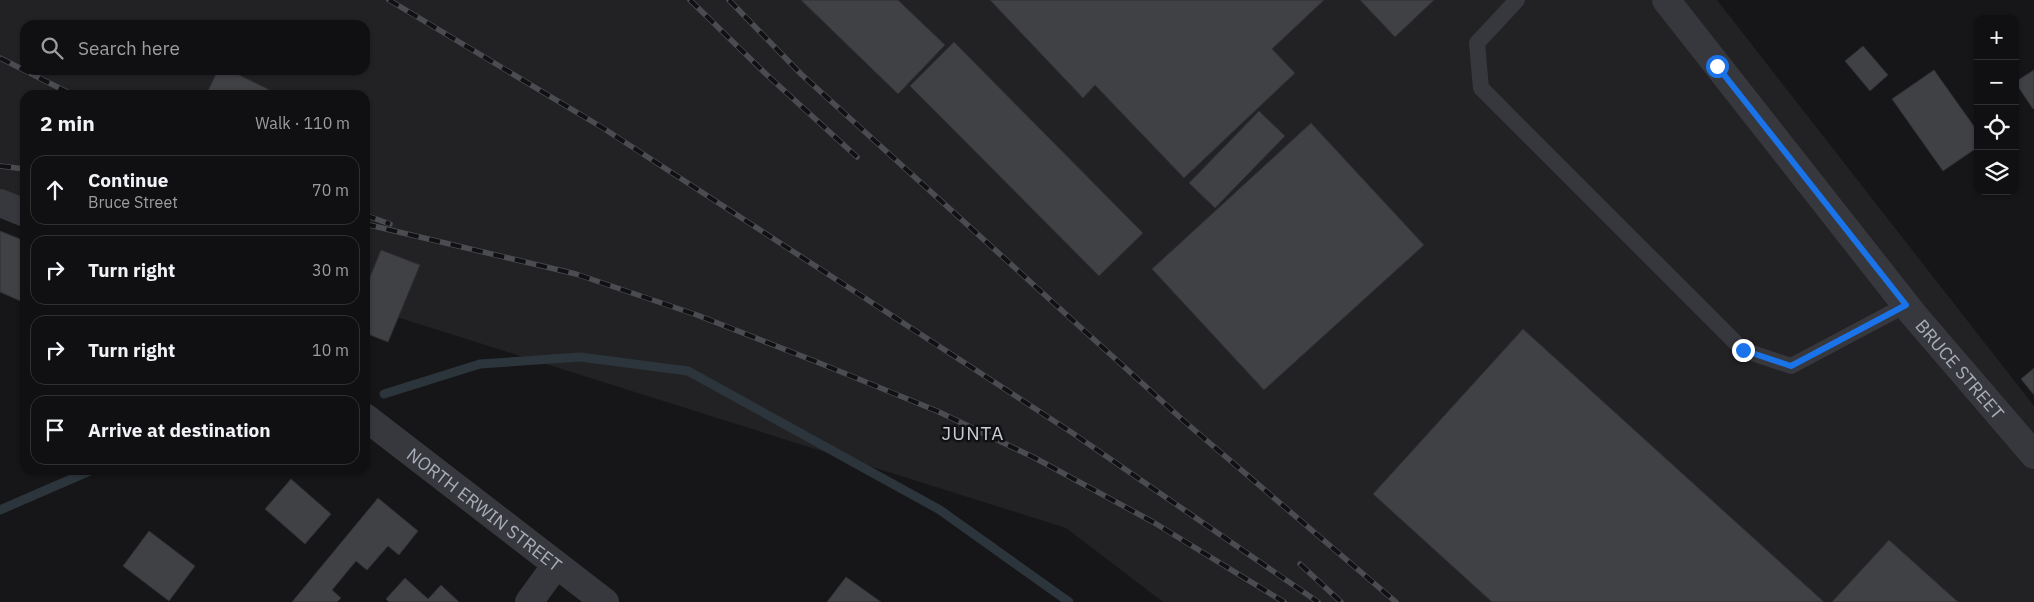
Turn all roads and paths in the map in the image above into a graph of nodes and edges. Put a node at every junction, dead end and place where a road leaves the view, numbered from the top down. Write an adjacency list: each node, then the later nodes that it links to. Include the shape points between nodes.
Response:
1 (1517, 0): 5 (lane, via 1477,43 1481,88 1743,350 1791,366)
2 (1666, 0): 5 (street, BRUCE STREET)
3 (0, 203): 4 (street)
4 (20, 211)
5 (1906, 305): 7 (street, BRUCE STREET)
6 (370, 420): 8 (street, NORTH ERWIN STREET)
7 (2034, 455)
8 (556, 565): 9 (street); 10 (street, NORTH ERWIN STREET)
9 (528, 602)
10 (605, 602)

